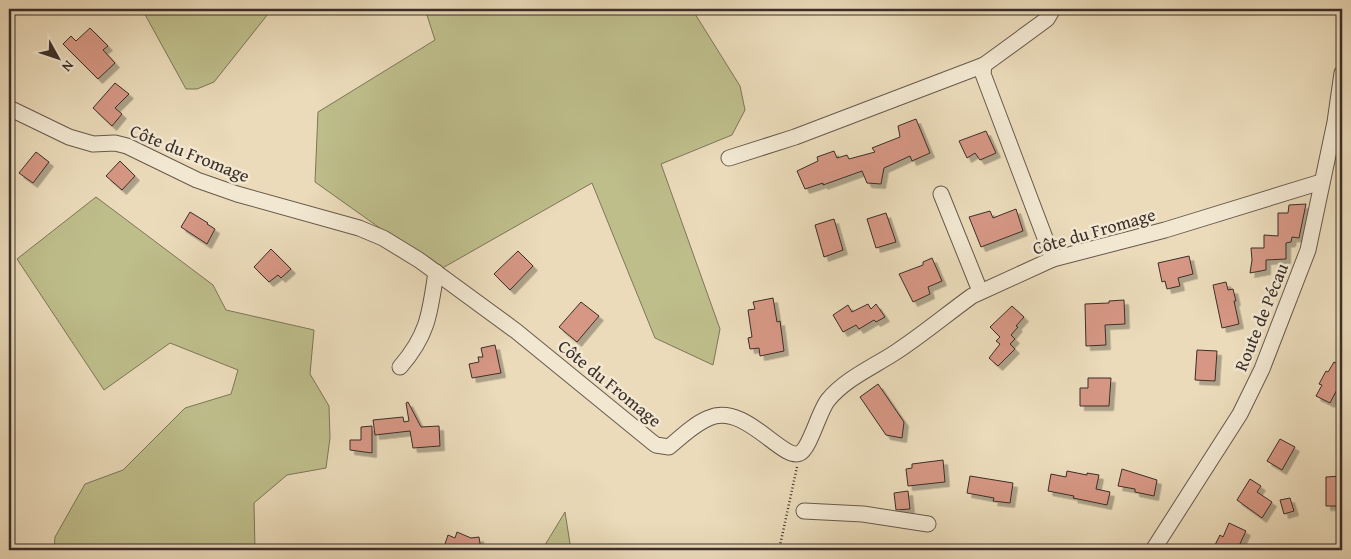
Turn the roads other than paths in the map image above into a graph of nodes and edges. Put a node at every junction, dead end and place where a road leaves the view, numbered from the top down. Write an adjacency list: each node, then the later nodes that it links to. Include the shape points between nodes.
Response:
1 (1053, 9): 2 (street, via 1047,19)
2 (984, 66): 5 (street, via 795,137); 8 (street, via 983,74)
3 (1342, 73): 6 (street, Route de Pécau)
4 (9, 108): 9 (street, Côte du Fromage, via 69,137 93,144 127,146 197,180 359,228 383,238)
5 (729, 158)
6 (1322, 182): 8 (street, Côte du Fromage, via 1165,230); 14 (street, Route de Pécau, via 1308,250 1262,369 1240,414)
7 (941, 194): 10 (street)
8 (1053, 258): 10 (street, Côte du Fromage)
9 (436, 272): 10 (street, Côte du Fromage, via 523,336 656,445 668,447 709,417 727,415 737,417 783,449 796,454 805,447 826,403 837,389 896,352); 11 (street, via 422,337)
10 (980, 291)
11 (400, 367)
12 (804, 511): 13 (street, via 863,514)
13 (928, 524)
14 (1154, 550)

